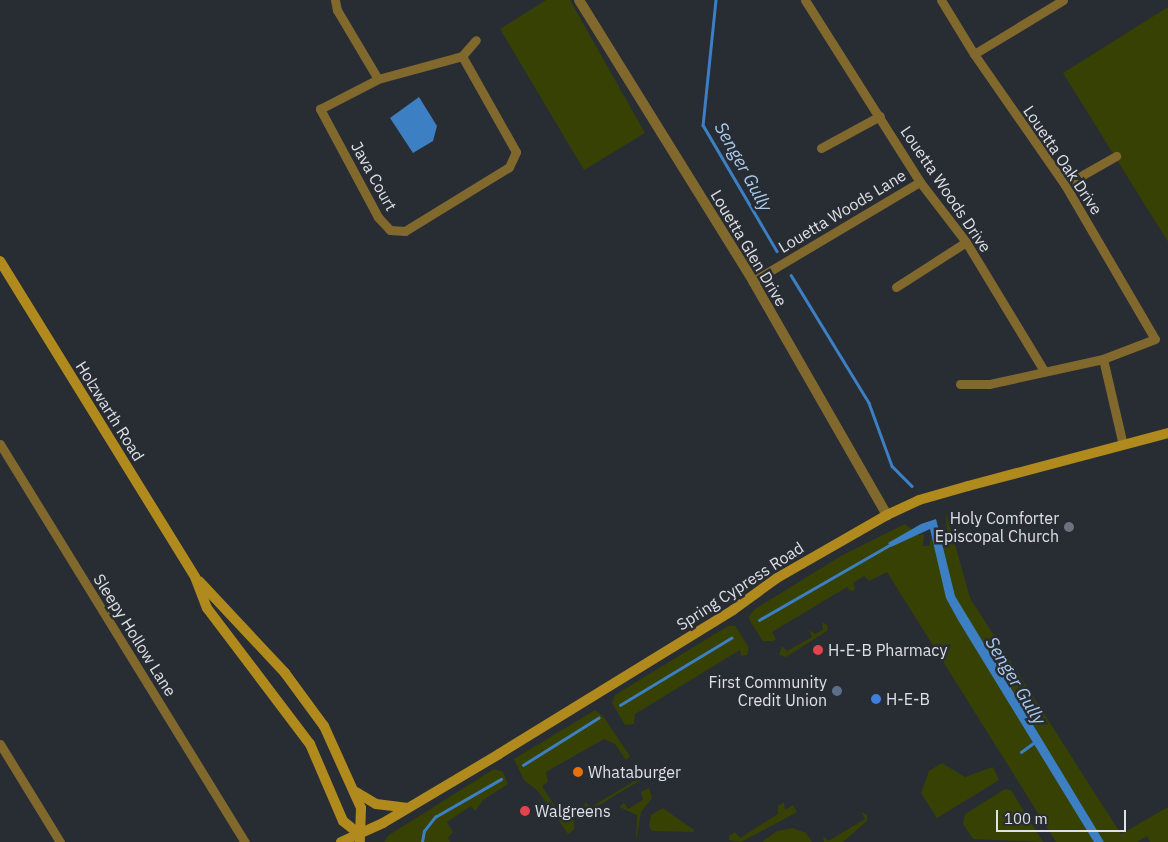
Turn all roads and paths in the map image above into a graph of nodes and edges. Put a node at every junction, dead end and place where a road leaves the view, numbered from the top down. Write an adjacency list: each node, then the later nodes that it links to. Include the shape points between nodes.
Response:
1 (335, 0): 9 (street, via 337,10)
2 (579, 0): 17 (street, Louetta Glen Drive)
3 (805, 0): 10 (street, Louetta Woods Drive)
4 (941, 0): 7 (street, Louetta Oak Drive)
5 (1063, 0): 7 (street)
6 (476, 40): 8 (street)
7 (974, 54): 14 (street, Louetta Oak Drive)
8 (462, 56): 9 (street); 9 (street, Java Court, via 516,152 510,167 406,231 390,230 378,217 320,109)
9 (378, 79)
10 (880, 116): 11 (street); 13 (street, Louetta Woods Drive)
11 (821, 148)
12 (1116, 156): 14 (street)
13 (920, 182): 15 (street, Louetta Woods Drive); 17 (street, Louetta Woods Lane)
14 (1065, 185): 19 (street, Louetta Oak Drive, via 1155,339)
15 (966, 242): 18 (street); 20 (street, Louetta Woods Drive)
16 (0, 260): 26 (main road, Holzwarth Road)
17 (753, 281): 25 (street, Louetta Glen Drive)
18 (896, 287)
19 (1103, 359): 20 (street); 24 (street)
20 (1044, 371): 21 (street, via 989,384)
21 (960, 384)
22 (1168, 433): 24 (main road, Spring Cypress Road)
23 (0, 444): 32 (street, Sleepy Hollow Lane)
24 (1123, 445): 25 (main road, Spring Cypress Road, via 919,500)
25 (887, 515): 29 (main road, Spring Cypress Road, via 777,578 733,610)
26 (195, 577): 28 (main road, Holzwarth Road, via 285,673 308,703 324,726); 30 (main road, Holzwarth Road, via 207,608 231,644 264,681 310,744 343,821)
27 (0, 744): 31 (street)
28 (354, 790): 29 (main road, via 374,804); 30 (main road, Holzwarth Road, via 361,808)
29 (408, 808): 30 (main road, Spring Cypress Road)
30 (360, 838): 33 (main road, Spring Cypress Road)
31 (60, 842)
32 (245, 842)
33 (341, 842)

